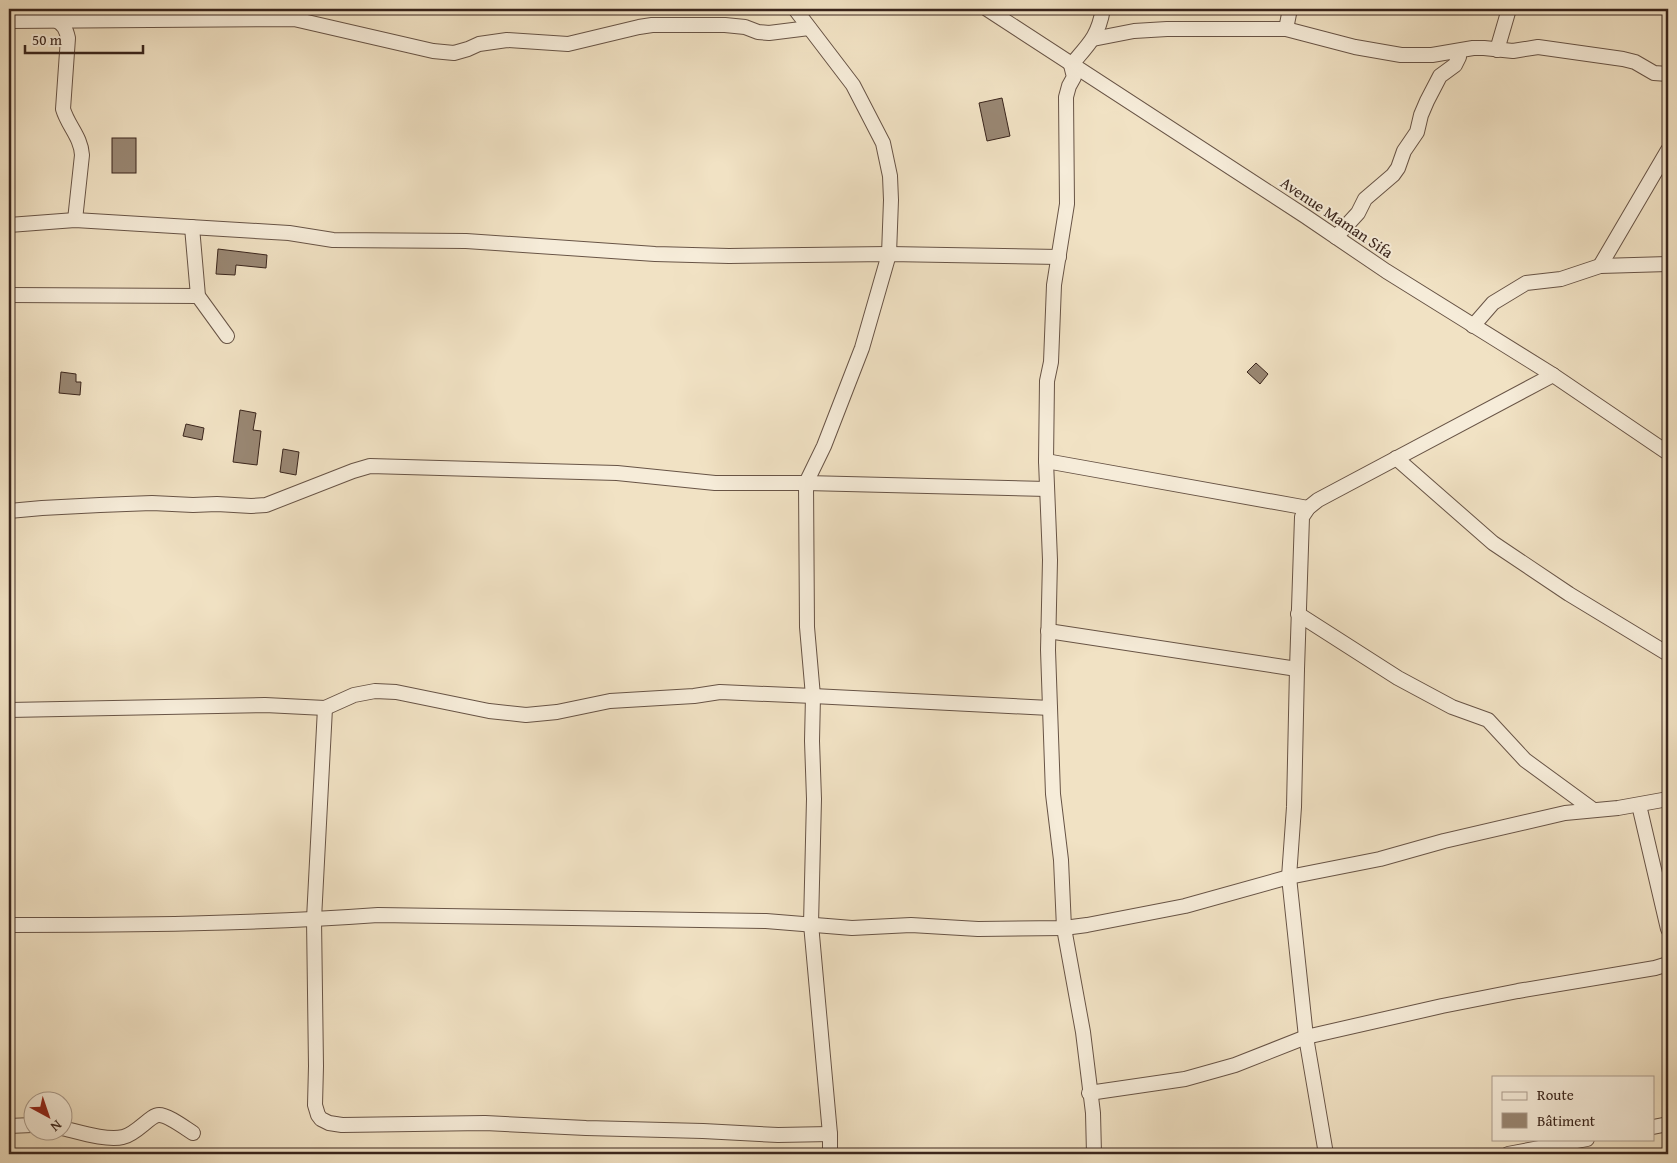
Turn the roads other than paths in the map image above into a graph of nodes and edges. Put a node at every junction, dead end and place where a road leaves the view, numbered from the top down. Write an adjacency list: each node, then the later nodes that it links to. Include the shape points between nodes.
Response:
1 (795, 9): 8 (street)
2 (987, 9): 13 (street, Avenue Maman Sifa)
3 (1103, 9): 10 (street)
4 (1290, 9): 9 (street)
5 (1509, 9): 11 (street)
6 (56, 20): 7 (street); 8 (street, via 294,19 454,53 479,44 507,40 568,44 652,25 725,25 769,33); 16 (street, via 66,30 68,38 63,110 78,138 82,156)
7 (9, 21)
8 (809, 28): 20 (street, via 853,85 883,143 892,200)
9 (1286, 29): 10 (street, via 1150,30); 12 (street, via 1401,55)
10 (1093, 40): 13 (street)
11 (1497, 50): 12 (street); 14 (street, via 1513,52 1538,47 1635,62 1654,73)
12 (1459, 51): 19 (street, via 1455,65 1440,76 1427,100 1417,132 1404,151 1398,168 1365,199 1358,213)
13 (1071, 65): 19 (street, Avenue Maman Sifa); 21 (street, via 1074,77 1066,97 1067,204)
14 (1668, 74)
15 (1668, 150): 23 (street)
16 (75, 220): 17 (street); 18 (street)
17 (9, 226)
18 (192, 226): 20 (street, via 288,233 333,240 466,241 664,254); 25 (street)
19 (1336, 237): 26 (street, Avenue Maman Sifa)
20 (889, 254): 21 (street); 32 (street, via 852,375)
21 (1058, 257): 31 (street, via 1047,381)
22 (1668, 264): 23 (street)
23 (1600, 266): 26 (street, via 1560,279 1526,283 1493,302)
24 (9, 295): 25 (street)
25 (198, 296): 27 (street)
26 (1473, 326): 28 (street, Avenue Maman Sifa)
27 (227, 336)
28 (1553, 376): 29 (street, Avenue Maman Sifa); 30 (street)
29 (1668, 453)
30 (1396, 458): 34 (street); 38 (street, via 1494,543 1569,594)
31 (1046, 461): 33 (street); 34 (street)
32 (806, 482): 33 (street); 35 (street, via 715,483 617,473 370,466 266,505 108,504); 40 (street, via 807,627)
33 (1047, 489): 37 (street)
34 (1308, 508): 36 (street, via 1302,517)
35 (9, 511)
36 (1298, 614): 39 (street); 46 (street, via 1398,678 1452,707 1488,720 1525,760)
37 (1048, 631): 39 (street); 42 (street)
38 (1668, 654)
39 (1297, 669): 47 (street)
40 (813, 696): 41 (street, via 720,692 610,701 526,715 375,691); 42 (street); 49 (street)
41 (325, 708): 43 (street, via 265,705); 48 (street)
42 (1050, 708): 51 (street)
43 (9, 710)
44 (1668, 799): 45 (street)
45 (1639, 805): 46 (street); 52 (street)
46 (1592, 809): 47 (street)
47 (1289, 877): 51 (street, via 1185,906); 54 (street)
48 (314, 919): 49 (street, via 435,915); 50 (street); 62 (street, via 315,1105 321,1119 329,1123 485,1123 778,1135)
49 (811, 924): 51 (street, via 852,928 911,925 978,929); 62 (street)
50 (9, 925)
51 (1064, 928): 55 (street, via 1083,1032)
52 (1668, 929)
53 (1668, 964): 54 (street, via 1442,1006)
54 (1306, 1037): 55 (street, via 1235,1065 1185,1079); 66 (street)
55 (1089, 1093): 65 (street)
56 (1668, 1124): 59 (street)
57 (22, 1125): 58 (street)
58 (9, 1126)
59 (1654, 1127)
60 (72, 1130): 61 (street, via 121,1137 133,1134 158,1115)
61 (193, 1133)
62 (830, 1134): 64 (street)
63 (1582, 1140): 67 (street)
64 (830, 1154)
65 (1094, 1154)
66 (1326, 1154)
67 (1508, 1154)

